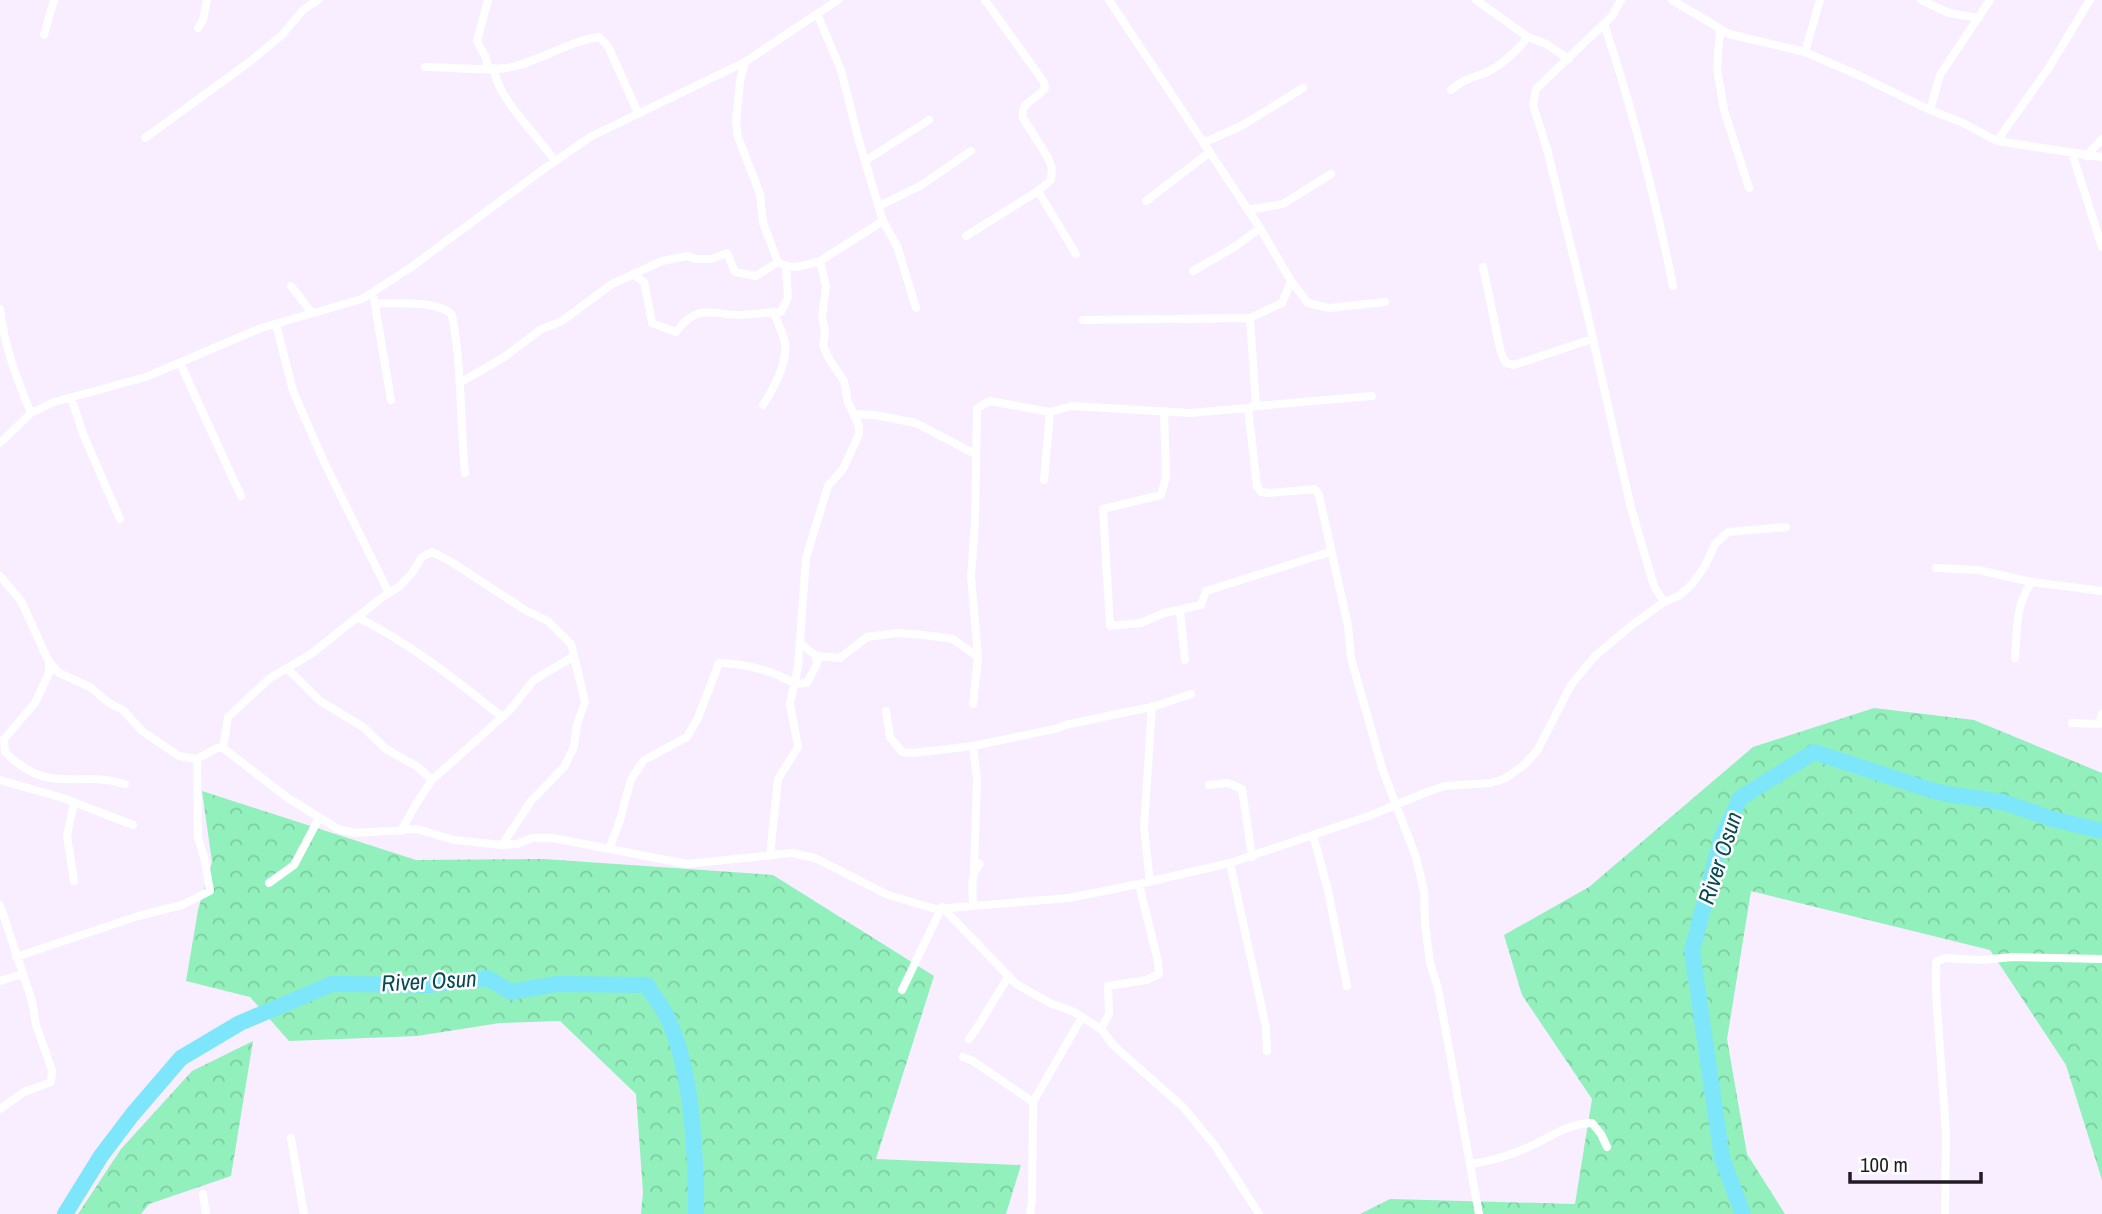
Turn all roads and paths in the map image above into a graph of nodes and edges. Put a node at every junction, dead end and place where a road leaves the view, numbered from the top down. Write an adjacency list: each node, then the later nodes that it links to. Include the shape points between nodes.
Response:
1 (54, 0): 20 (street)
2 (207, 0): 18 (street)
3 (318, 0): 32 (street, via 248,64)
4 (488, 0): 26 (street, via 477,41)
5 (838, 0): 15 (street)
6 (985, 0): 45 (street, via 1044,82 1041,94 1021,112 1052,168 1051,180)
7 (1109, 0): 35 (street)
8 (1476, 0): 21 (street)
9 (1621, 0): 17 (street)
10 (1672, 0): 19 (street)
11 (1820, 0): 22 (street)
12 (1922, 0): 16 (street, via 1949,13)
13 (1990, 0): 16 (street)
14 (2090, 0): 34 (street)
15 (818, 16): 24 (street); 42 (street, via 841,70)
16 (1979, 18): 29 (street, via 1940,75)
17 (1604, 24): 23 (street); 62 (street, via 1625,87)
18 (198, 28)
19 (1720, 29): 22 (street); 44 (street, via 1717,68 1724,110)
20 (44, 35)
21 (1528, 37): 23 (street); 28 (street, via 1510,58)
22 (1805, 52): 29 (street)
23 (1569, 59): 73 (street, via 1536,89 1532,105 1547,149)
24 (745, 62): 30 (street); 55 (street, via 738,137 760,194 763,223)
25 (425, 67): 26 (street)
26 (491, 68): 30 (street, via 509,68 599,37 608,46); 41 (street, via 507,98)
27 (1303, 88): 35 (street, via 1243,125)
28 (1451, 90)
29 (1930, 110): 34 (street)
30 (638, 113): 41 (street)
31 (929, 120): 42 (street)
32 (145, 138)
33 (2102, 139): 39 (street)
34 (1997, 141): 38 (street)
35 (1203, 143): 37 (street)
36 (971, 151): 47 (street, via 920,186)
37 (1210, 152): 46 (street); 48 (street)
38 (2072, 153): 39 (street); 52 (street)
39 (2086, 156): 40 (street)
40 (2102, 157)
41 (555, 161): 63 (street)
42 (866, 161): 47 (street)
43 (1331, 174): 48 (street, via 1283,204)
44 (1749, 188)
45 (1038, 191): 51 (street); 53 (street)
46 (1146, 201)
47 (879, 206): 49 (street)
48 (1248, 210): 50 (street)
49 (883, 221): 54 (street); 66 (street, via 897,246)
50 (1260, 228): 58 (street); 60 (street)
51 (966, 236)
52 (2102, 247)
53 (1076, 254)
54 (820, 261): 56 (street); 84 (street, via 826,287 823,345 844,381)
55 (778, 262): 56 (street); 59 (street, via 755,275 735,272 727,253 711,259 688,256)
56 (786, 267): 68 (street, via 788,297 781,312)
57 (1483, 267): 73 (street, via 1506,363 1514,365)
58 (1193, 271)
59 (633, 274): 68 (street, via 644,282 652,323 676,332 684,321 706,310 741,315); 75 (street)
60 (1292, 281): 64 (street, via 1308,303 1319,307); 70 (street, via 1282,303)
61 (291, 286): 69 (street)
62 (1673, 286)
63 (372, 293): 65 (street); 69 (street)
64 (1385, 302)
65 (376, 303): 75 (street, via 447,309 452,315); 78 (street)
66 (916, 308)
67 (0, 309): 83 (street, via 6,345)
68 (774, 312): 79 (street, via 785,356)
69 (312, 313): 72 (street)
70 (1250, 318): 71 (street); 80 (street)
71 (1083, 320)
72 (276, 324): 74 (street); 97 (street, via 293,391)
73 (1592, 338): 98 (street, via 1643,554)
74 (180, 363): 77 (street); 89 (street)
75 (461, 382): 87 (street)
76 (1372, 396): 80 (street)
77 (71, 397): 83 (street); 90 (street)
78 (391, 400)
79 (763, 405)
80 (1252, 407): 81 (street); 92 (street, via 1257,486 1269,493 1315,489)
81 (1164, 411): 82 (street, via 1072,406); 99 (street, via 1166,477 1161,495 1103,509 1110,626 1141,623)
82 (1050, 412): 86 (street, via 990,401 977,408); 88 (street)
83 (31, 413): 85 (street)
84 (854, 414): 86 (street, via 916,422); 101 (street, via 859,426 857,443 844,469 828,486 806,558)
85 (0, 443)
86 (975, 454): 104 (street, via 971,576)
87 (466, 473)
88 (1044, 480)
89 (241, 496)
90 (120, 519)
91 (1786, 527): 98 (street, via 1728,532 1715,544 1692,584)
92 (1330, 552): 99 (street, via 1206,590 1201,605); 125 (street, via 1351,657)
93 (1936, 568): 95 (street, via 1978,570)
94 (0, 576): 107 (street, via 21,601)
95 (2032, 582): 96 (street); 105 (street, via 2019,609)
96 (2102, 591)
97 (389, 593): 100 (street); 102 (street, via 432,552 548,621 571,644)
98 (1664, 602): 125 (street, via 1595,656 1571,685 1537,751 1523,766 1504,779 1445,786)
99 (1180, 610): 106 (street)
100 (357, 617): 108 (street); 115 (street, via 412,649)
101 (800, 643): 103 (street); 109 (street)
102 (574, 656): 115 (street, via 534,680); 130 (street, via 585,702 574,747 564,767 531,801)
103 (816, 656): 104 (street, via 840,658 867,637 896,633 953,639); 109 (street, via 817,664 807,682)
104 (978, 657): 111 (street)
105 (2015, 658)
106 (1185, 660)
107 (49, 662): 119 (street, via 59,673 123,710 142,731 179,756); 122 (street, via 49,673 35,703 4,739 5,752 27,771 53,780 99,778)
108 (287, 668): 118 (street, via 228,717); 121 (street, via 320,701 363,727)
109 (794, 684): 131 (street, via 756,667 719,663 687,737 644,760 631,779); 132 (street, via 790,704 798,747 778,779)
110 (1191, 694): 112 (street)
111 (973, 704)
112 (1152, 706): 117 (street); 136 (street, via 1144,828)
113 (886, 711): 117 (street, via 890,737 902,752)
114 (2102, 714): 116 (street, via 2099,724)
115 (502, 717): 121 (street)
116 (2072, 723)
117 (973, 746): 140 (street, via 977,779)
118 (223, 748): 119 (street); 126 (street)
119 (197, 759): 142 (street, via 198,838 210,891 182,905)
120 (0, 780): 124 (street)
121 (432, 780): 128 (street)
122 (125, 784)
123 (1209, 785): 133 (street, via 1228,783 1242,789)
124 (74, 803): 127 (street); 135 (street, via 67,836)
125 (1394, 804): 129 (street); 158 (street, via 1416,857 1424,892 1430,963)
126 (318, 818): 128 (street, via 355,833); 137 (street, via 294,865)
127 (133, 825)
128 (401, 831): 130 (street, via 416,829 454,840)
129 (1313, 835): 133 (street); 147 (street)
130 (502, 845): 131 (street, via 553,838)
131 (608, 849): 132 (street, via 687,864)
132 (770, 855): 141 (street, via 814,858 888,895)
133 (1252, 857): 134 (street)
134 (1230, 863): 136 (street); 152 (street, via 1266,1027)
135 (74, 881)
136 (1150, 882): 138 (street)
137 (269, 883)
138 (1139, 884): 140 (street, via 1069,898); 150 (street, via 1158,974 1108,986 1109,1014)
139 (0, 905): 142 (street)
140 (973, 906): 141 (street)
141 (942, 907): 145 (street); 148 (street)
142 (16, 957): 144 (street)
143 (2102, 959): 165 (street, via 1945,958 1936,962 1946,1133)
144 (22, 974): 146 (street); 155 (street, via 52,1070 51,1082 24,1092)
145 (1009, 976): 149 (street, via 1039,997); 151 (street)
146 (0, 981)
147 (1347, 986)
148 (902, 990)
149 (1083, 1017): 150 (street); 154 (street)
150 (1101, 1029): 163 (street, via 1184,1107)
151 (969, 1039)
152 (1267, 1051)
153 (963, 1057): 154 (street)
154 (1033, 1102): 162 (street)
155 (0, 1109)
156 (291, 1138): 161 (street)
157 (1607, 1147): 158 (street, via 1592,1123 1578,1123 1515,1153)
158 (1471, 1164): 164 (street)
159 (203, 1194): 160 (street)
160 (206, 1214)
161 (304, 1214)
162 (1030, 1214)
163 (1259, 1214)
164 (1479, 1214)
165 (1945, 1214)

